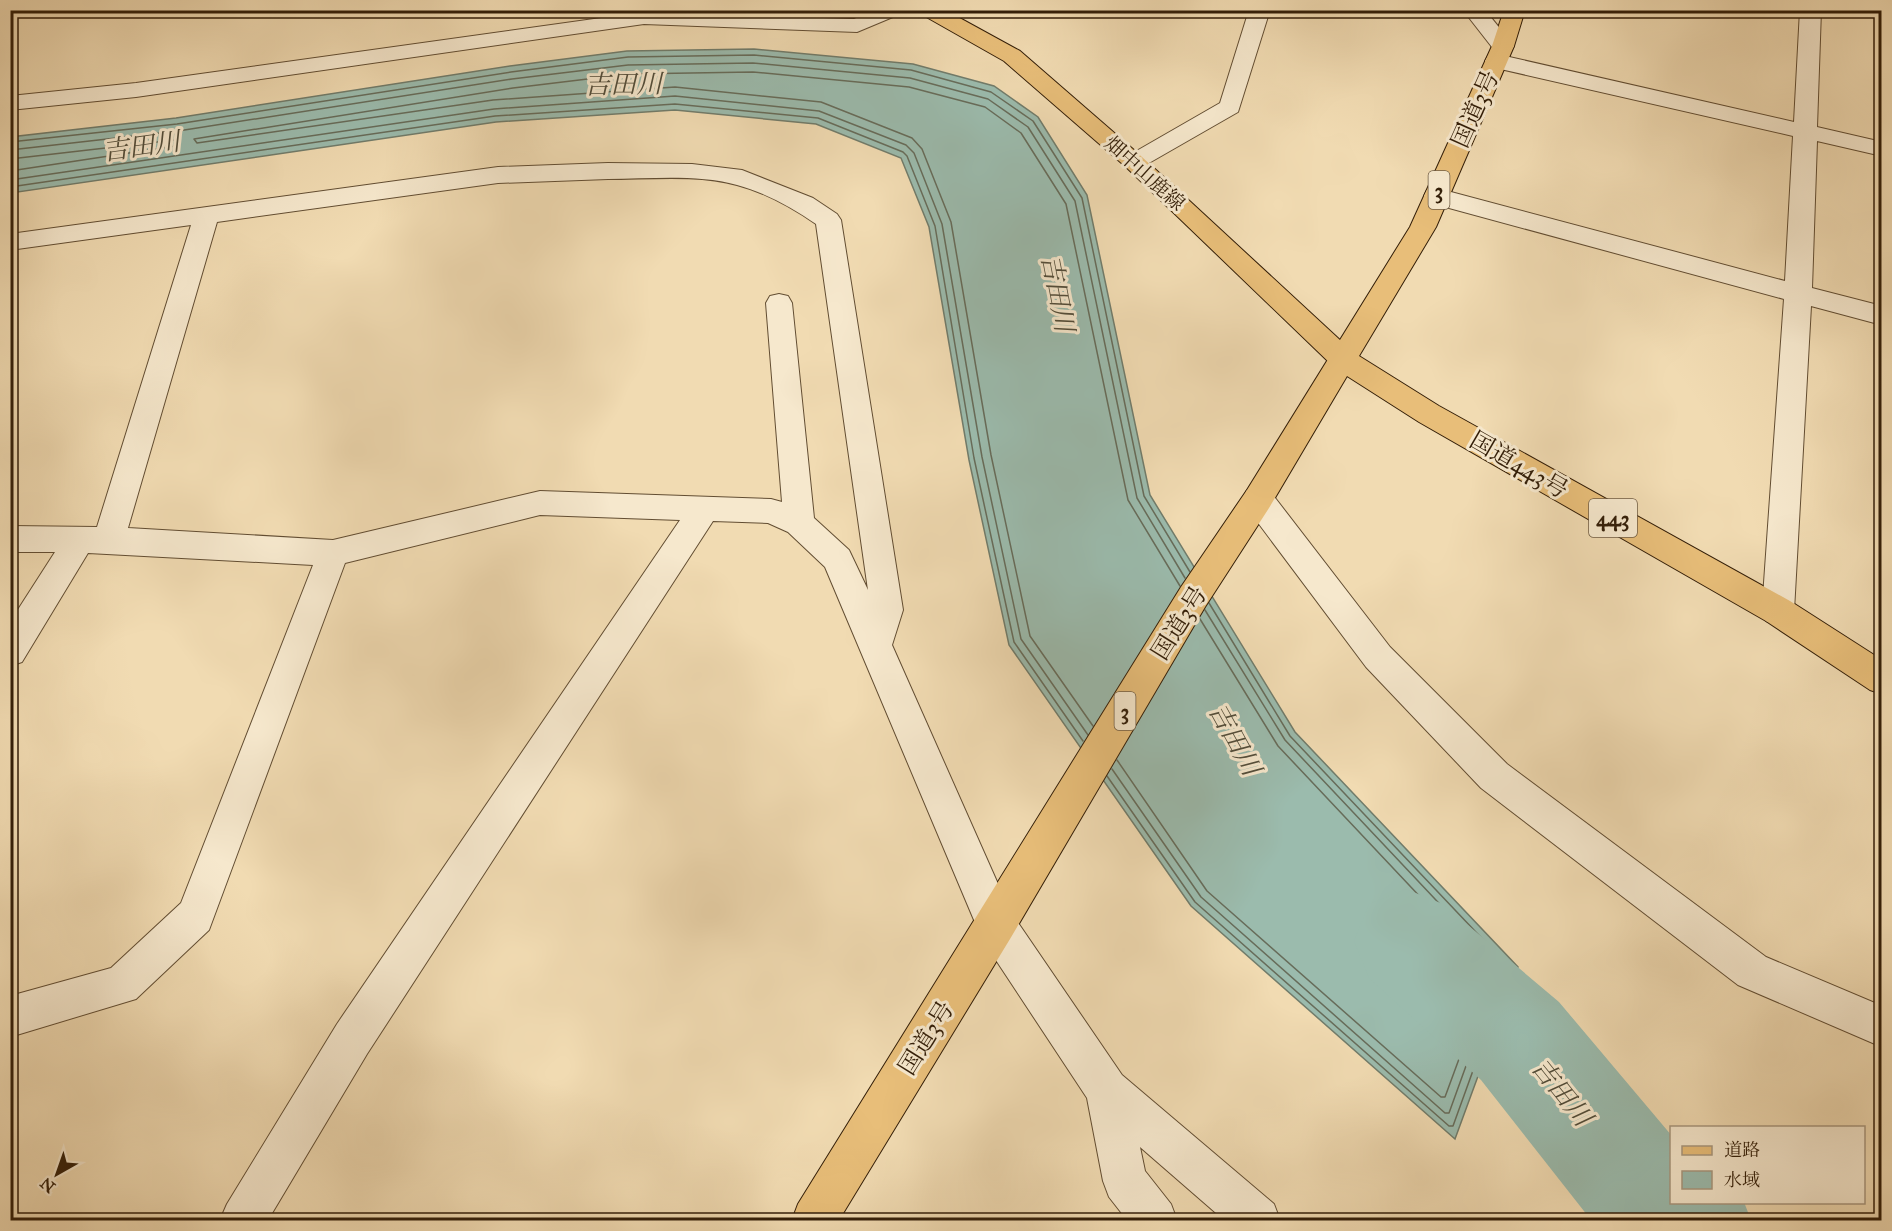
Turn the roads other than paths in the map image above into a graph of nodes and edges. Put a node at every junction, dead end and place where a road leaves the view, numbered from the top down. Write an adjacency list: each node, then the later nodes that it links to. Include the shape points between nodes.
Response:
1 (894, 10): 8 (street, via 856,26 644,18 136,90)
2 (928, 10): 11 (main road, 畑中山鹿線, via 1012,56)
3 (1260, 10): 11 (street, via 1230,106)
4 (1473, 10): 7 (street)
5 (1515, 10): 7 (main road, 国道3号 / 3)
6 (1811, 10): 9 (street)
7 (1500, 53): 9 (street); 12 (main road, 国道3号 / 3)
8 (10, 103)
9 (1805, 132): 10 (street); 15 (street)
10 (1881, 149)
11 (1134, 162): 18 (main road, 畑中山鹿線)
12 (1436, 196): 15 (street); 18 (main road, 国道3号 / 3, via 1423,227)
13 (207, 214): 14 (street); 23 (street); 26 (street, via 498,175 608,171 692,172 742,178 804,204 828,220 887,610)
14 (10, 242)
15 (1798, 294): 17 (street); 25 (street)
16 (778, 303): 21 (street)
17 (1881, 316)
18 (1344, 360): 19 (main road, 国道3号 / 3); 25 (main road, 国道443号 / 443, via 1429,414)
19 (1258, 499): 29 (main road, 国道3号 / 3, via 1193,597); 31 (street, via 1378,657 1494,776 1752,970)
20 (705, 508): 21 (street, via 771,512); 24 (street, via 540,503); 33 (street, via 352,1039)
21 (799, 524): 26 (street, via 838,559)
22 (10, 539): 23 (street)
23 (95, 540): 24 (street); 27 (street)
24 (333, 554): 30 (street, via 195,916 122,985)
25 (1778, 611): 28 (main road, 国道443号 / 443)
26 (874, 645): 29 (street)
27 (10, 652)
28 (1881, 679)
29 (996, 925): 32 (street); 34 (main road, 国道3号 / 3)
30 (10, 1017)
31 (1881, 1027)
32 (1107, 1090): 35 (street, via 1125,1181); 36 (street)
33 (243, 1221)
34 (814, 1221)
35 (1155, 1221)
36 (1258, 1221)

